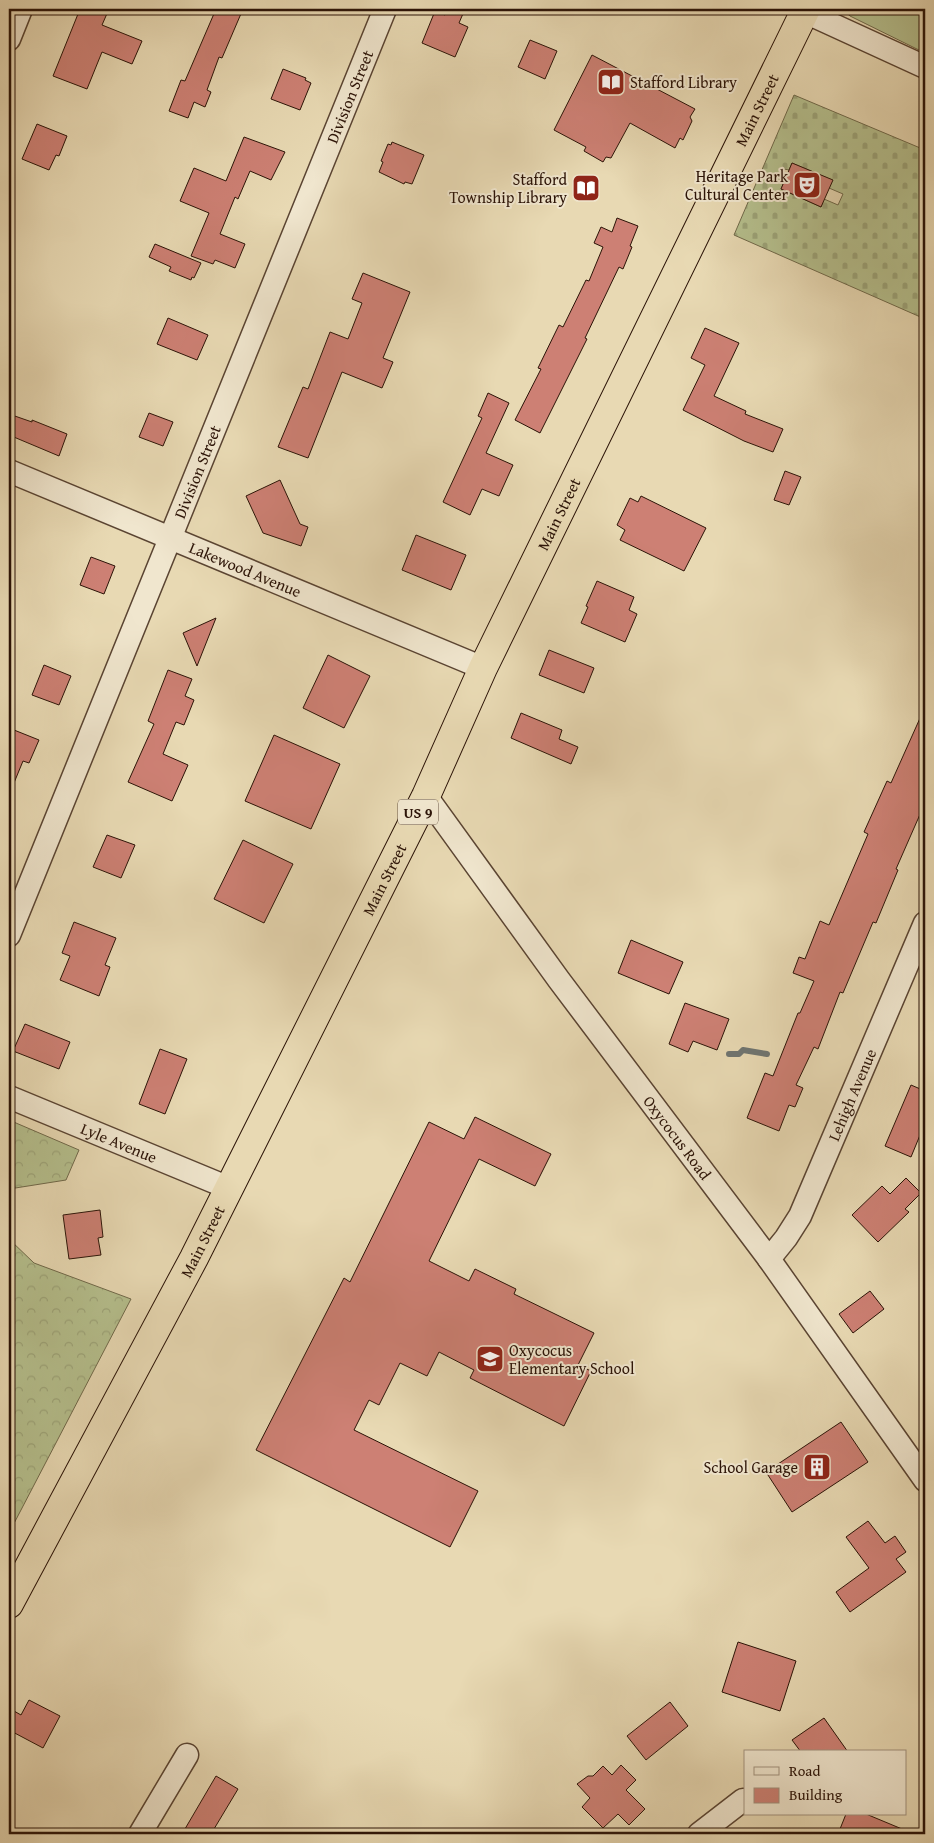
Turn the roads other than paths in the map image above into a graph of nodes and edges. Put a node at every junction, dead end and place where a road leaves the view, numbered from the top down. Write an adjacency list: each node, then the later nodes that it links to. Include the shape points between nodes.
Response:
1 (21, 9): 4 (street)
2 (385, 9): 7 (street, Division Street)
3 (806, 10): 5 (street); 8 (highway, Main Street / US 9)
4 (9, 39)
5 (925, 67)
6 (9, 471): 7 (street, Lakewood Avenue)
7 (170, 537): 8 (street, Lakewood Avenue); 11 (street, Division Street)
8 (483, 668): 9 (highway, Main Street / US 9)
9 (426, 796): 13 (highway, Main Street / US 9); 14 (street, Oxycocus Road)
10 (924, 932): 14 (street, Lehigh Avenue, via 800,1216)
11 (9, 935)
12 (9, 1097): 13 (street, Lyle Avenue)
13 (229, 1188): 16 (highway, Main Street / US 9)
14 (768, 1260): 15 (street, Oxycocus Road)
15 (925, 1480)
16 (9, 1604)
17 (187, 1755): 19 (street)
18 (743, 1800): 20 (street)
19 (140, 1834)
20 (699, 1834)

